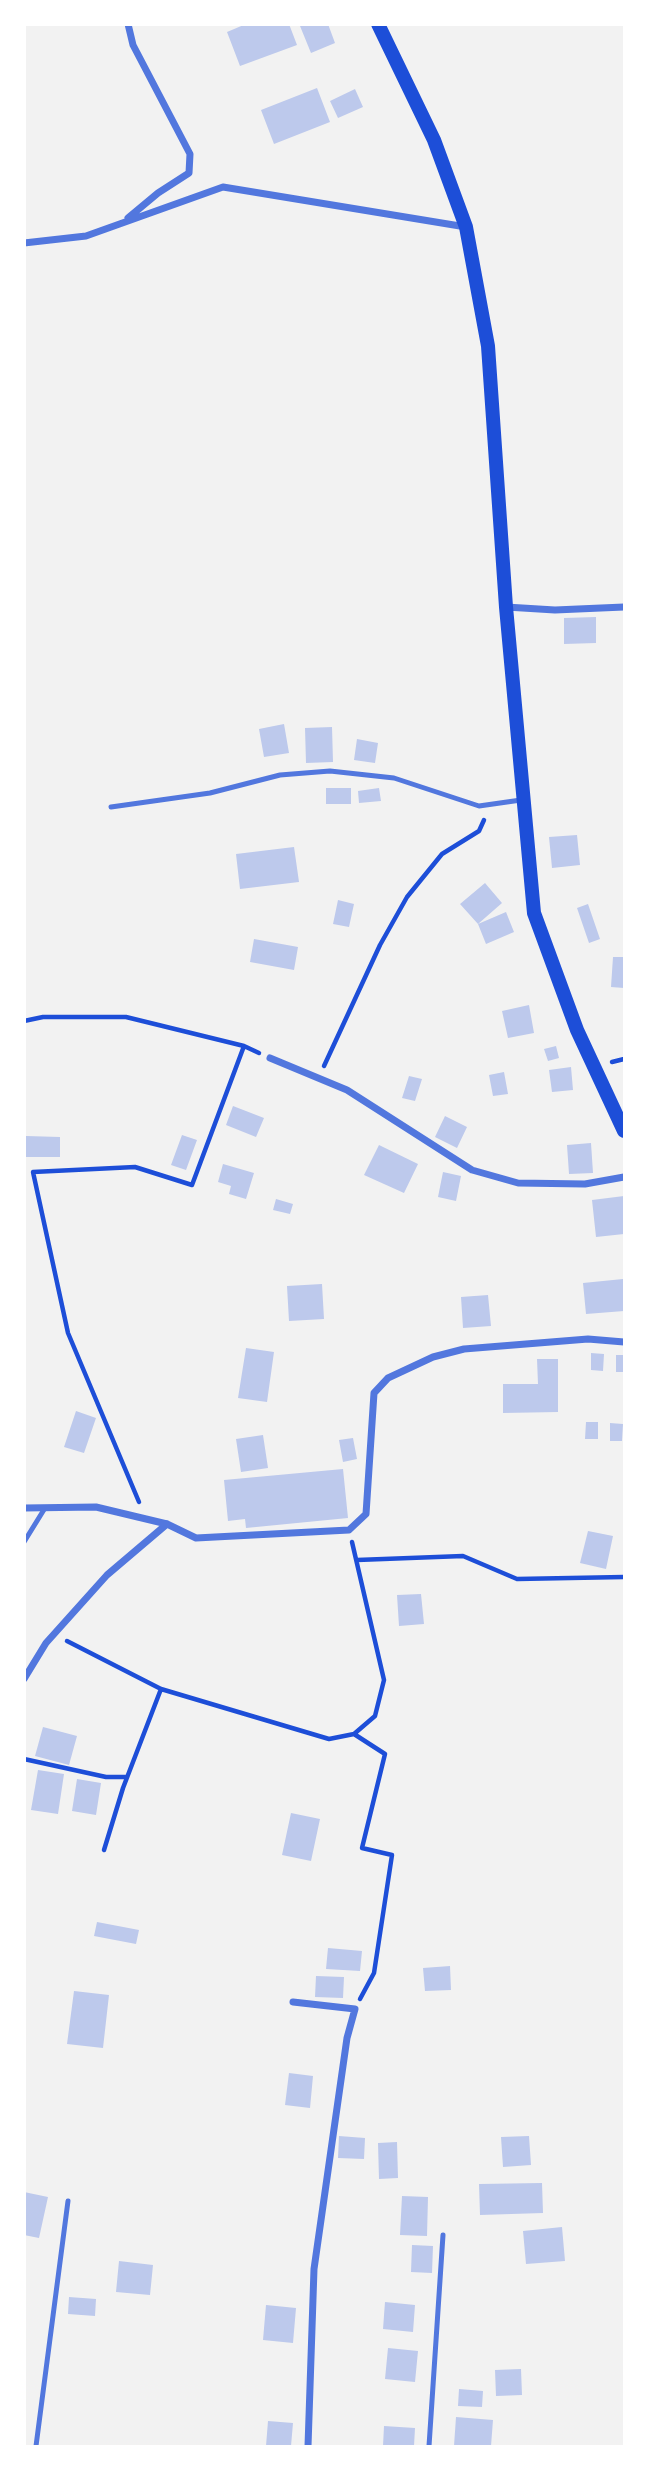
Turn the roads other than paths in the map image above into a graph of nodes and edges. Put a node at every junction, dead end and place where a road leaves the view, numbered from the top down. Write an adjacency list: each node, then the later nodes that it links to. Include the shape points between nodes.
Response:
1 (128, 24): 3 (street, via 134,45 190,154 190,164 189,173)
2 (378, 24): 4 (main road, via 434,140)
3 (123, 223): 4 (street, via 223,187); 5 (street, via 86,236)
4 (467, 227): 6 (main road, via 488,346)
5 (24, 243)
6 (506, 607): 7 (street); 8 (main road)
7 (625, 607)
8 (524, 799): 9 (lane, via 479,806 394,778 330,771 280,775 210,793); 11 (main road, via 534,913 577,1030)
9 (111, 807)
10 (270, 1058): 12 (street, via 347,1090 472,1170 519,1183 585,1184)
11 (625, 1131)
12 (625, 1177)
13 (625, 1342): 16 (street, via 587,1339 464,1349 433,1357 388,1378 374,1393 366,1514 349,1530 196,1538)
14 (24, 1508): 15 (street)
15 (45, 1508): 16 (street, via 96,1507); 17 (lane)
16 (167, 1524): 18 (street, via 107,1575 53,1634)
17 (24, 1542)
18 (24, 1679)
19 (293, 2002): 23 (street, via 355,2009 314,2269)
20 (68, 2201): 22 (lane)
21 (443, 2235): 24 (lane)
22 (36, 2446)
23 (308, 2446)
24 (429, 2446)

